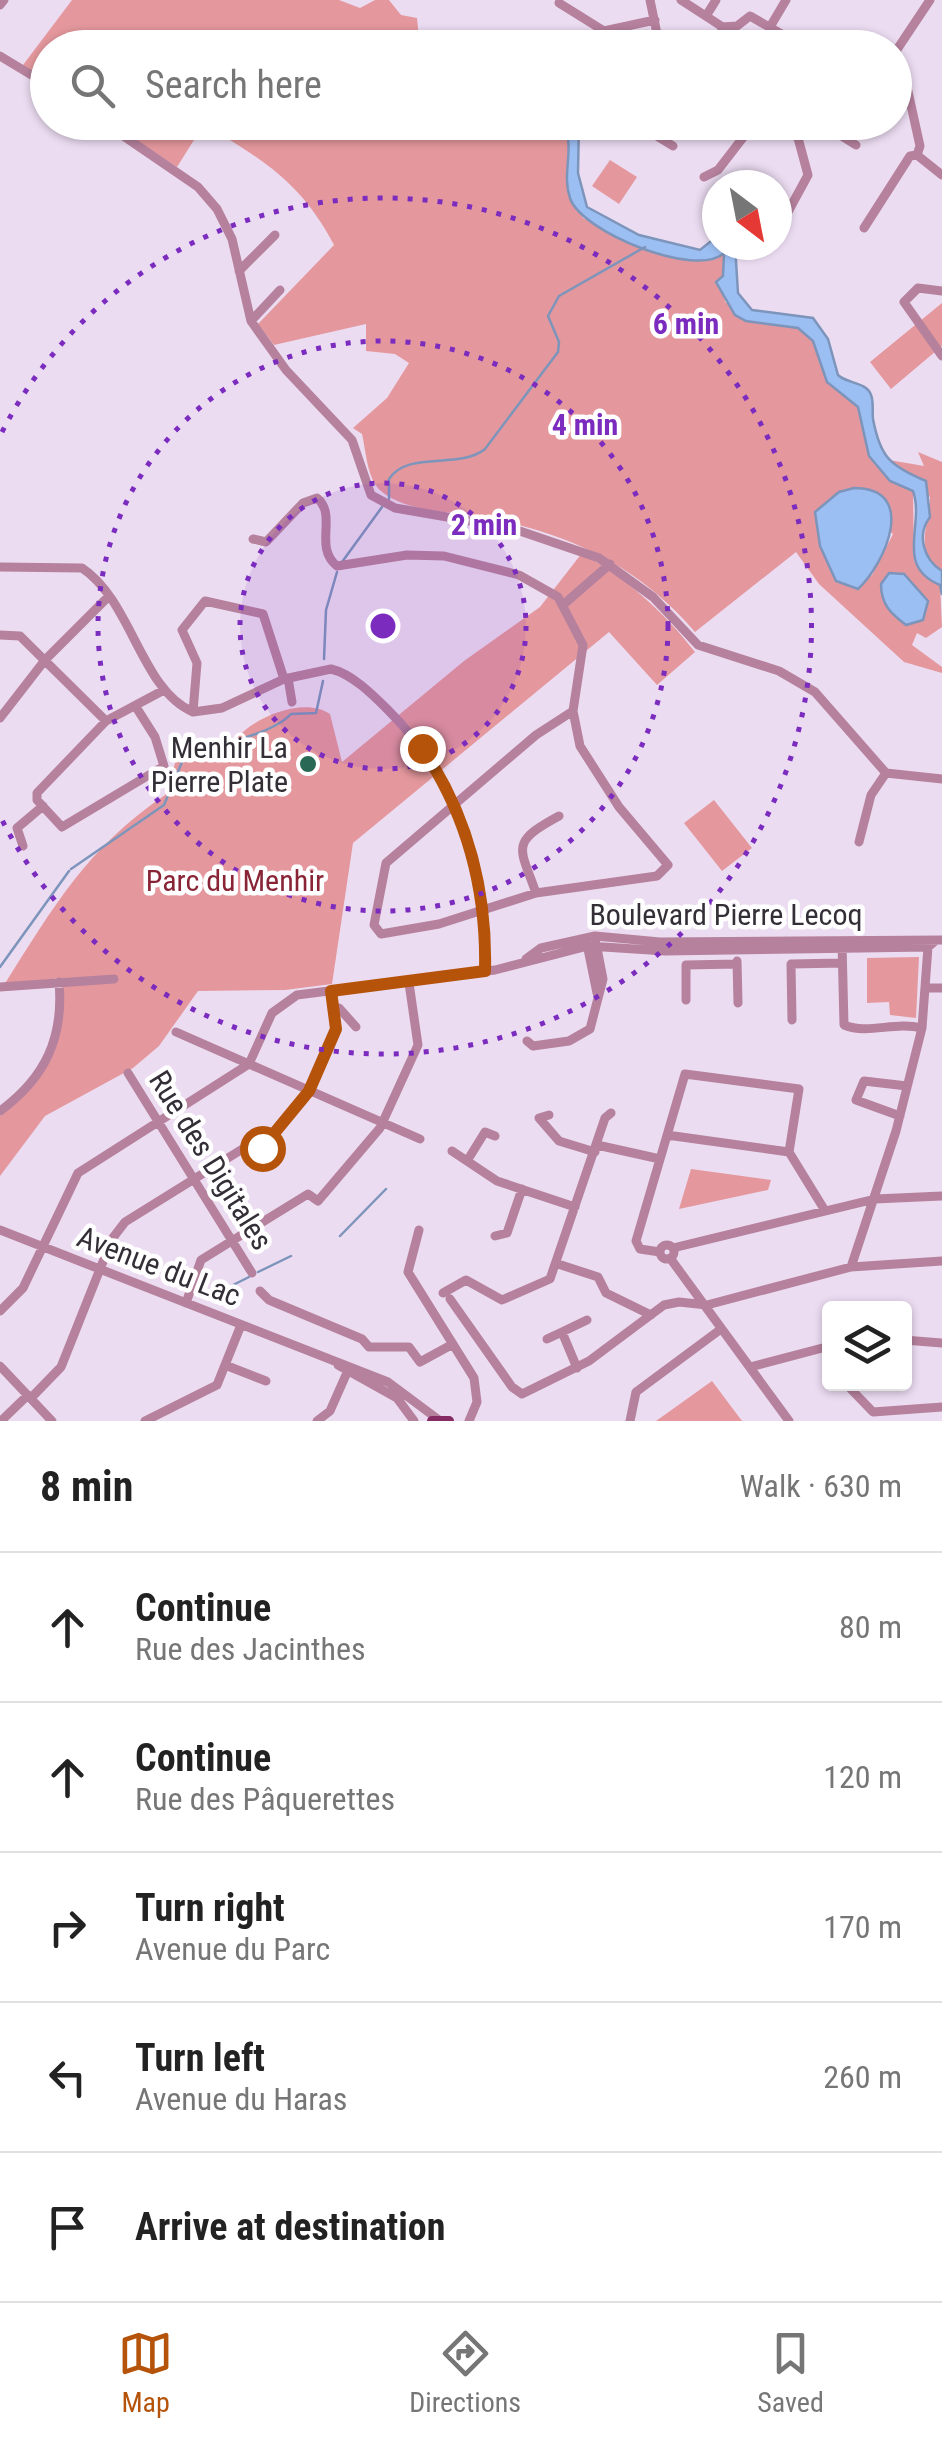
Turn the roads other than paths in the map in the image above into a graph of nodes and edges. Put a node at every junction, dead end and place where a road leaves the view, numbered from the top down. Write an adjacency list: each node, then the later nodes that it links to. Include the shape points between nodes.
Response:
1 (650, 0): 9 (street)
2 (681, 0): 8 (street)
3 (716, 0): 8 (street)
4 (786, 0): 12 (street)
5 (930, 0): 7 (street); 19 (street)
6 (559, 4): 13 (street)
7 (942, 7)
8 (706, 16): 11 (street)
9 (654, 20): 14 (street); 15 (street)
10 (746, 20): 11 (street); 12 (street); 17 (street)
11 (721, 27): 16 (street)
12 (770, 27): 18 (street)
13 (602, 30)
14 (619, 30)
15 (656, 30)
16 (726, 30)
17 (748, 30)
18 (774, 30)
19 (911, 30)
20 (0, 56): 21 (street)
21 (30, 74)
22 (912, 109): 30 (street)
23 (129, 140): 37 (street, via 206,194 227,228)
24 (664, 140): 29 (street)
25 (741, 140): 32 (street)
26 (799, 140): 34 (street, via 808,175)
27 (848, 140): 28 (street)
28 (856, 145)
29 (674, 146)
30 (918, 154): 33 (street); 35 (street, via 910,156)
31 (942, 160): 33 (street)
32 (718, 170)
33 (939, 173)
34 (792, 204)
35 (864, 228)
36 (275, 235): 37 (street)
37 (239, 271): 40 (street)
38 (280, 290): 40 (street)
39 (942, 290): 41 (street, via 918,288 904,302)
40 (251, 321): 43 (street, via 286,370 352,440 365,484 381,504 511,528)
41 (942, 356)
42 (253, 539): 46 (street, via 266,542 302,502 317,498 326,511 326,553 337,566 407,555 470,560 519,575)
43 (610, 564): 46 (street); 57 (street, via 654,597 688,638 797,679)
44 (0, 567): 45 (street, via 82,568)
45 (109, 596): 48 (street); 50 (street)
46 (564, 604): 54 (street, via 583,645)
47 (0, 635): 48 (street, via 20,636)
48 (46, 660): 55 (street); 56 (street)
49 (286, 679): 51 (street); 53 (street, via 222,708); 53 (street, via 263,614 205,601 182,630 196,663); 59 (street, via 330,669 362,686 404,725)
50 (164, 690): 52 (street); 53 (street)
51 (292, 702)
52 (136, 706): 56 (street); 60 (street, via 156,737 164,766 69,824 62,826)
53 (193, 712)
54 (573, 712): 59 (street, via 562,714); 64 (street, via 586,758 668,865 657,876)
55 (0, 718)
56 (106, 721): 60 (street, via 36,793)
57 (886, 773): 58 (street); 62 (street, via 871,795)
58 (942, 779)
59 (456, 805): 65 (street); 65 (street, via 386,863 374,925 381,934 401,932)
60 (42, 806): 63 (street, via 17,828)
61 (559, 816): 64 (street, via 521,844)
62 (859, 842)
63 (23, 846)
64 (536, 893): 65 (street)
65 (483, 910): 72 (street)
66 (592, 941): 69 (street, Boulevard Pierre Lecoq); 72 (street, Boulevard Pierre Lecoq); 87 (street, via 598,998 590,1028 582,1036 533,1046)
67 (934, 943): 68 (street, Boulevard Pierre Lecoq); 77 (street)
68 (842, 945): 69 (street, Boulevard Pierre Lecoq); 71 (street)
69 (737, 946): 70 (street)
70 (737, 964): 80 (street, via 686,965); 81 (street)
71 (842, 964): 83 (street, via 791,964); 85 (street, via 844,1025)
72 (485, 971): 75 (street, Boulevard Pierre Lecoq)
73 (114, 979): 74 (street)
74 (59, 982): 76 (street); 92 (street, via 52,1051 34,1081)
75 (408, 983): 79 (street, Boulevard Pierre Lecoq); 97 (street, via 418,1046)
76 (0, 987)
77 (926, 988): 78 (street); 85 (street)
78 (942, 988)
79 (331, 991): 82 (street); 88 (street, Boulevard Pierre Lecoq, via 297,995 277,1007)
80 (686, 1000)
81 (738, 1003)
82 (333, 1009): 84 (street); 91 (street, via 336,1029)
83 (792, 1020)
84 (356, 1027)
85 (922, 1028): 90 (street)
86 (176, 1032): 88 (street)
87 (528, 1041)
88 (249, 1064): 91 (street); 96 (street)
89 (128, 1074): 96 (street, Rue des Digitales)
90 (907, 1086): 95 (street); 95 (street, via 864,1081 856,1100)
91 (309, 1091): 97 (street); 106 (street, via 259,1152 244,1148)
92 (0, 1111)
93 (611, 1113): 101 (street)
94 (549, 1115): 101 (street, via 539,1118 551,1135)
95 (900, 1116): 109 (street)
96 (158, 1122): 106 (street, Rue des Digitales); 116 (street, via 78,1172)
97 (383, 1122): 100 (street); 115 (street, via 318,1202 308,1194)
98 (495, 1136): 105 (street, via 485,1132)
99 (667, 1136): 103 (street); 103 (street, via 685,1074 799,1088); 104 (street)
100 (420, 1139)
101 (596, 1148): 104 (street); 110 (street)
102 (452, 1151): 105 (street)
103 (789, 1152): 111 (street)
104 (660, 1159): 117 (street, via 636,1243)
105 (466, 1160): 107 (street)
106 (194, 1179): 115 (street, Rue des Digitales); 121 (street, via 125,1222)
107 (522, 1190): 110 (street); 114 (street, via 507,1232)
108 (942, 1196): 109 (street)
109 (875, 1198): 111 (street); 120 (street)
110 (576, 1207): 119 (street)
111 (824, 1209): 117 (street)
112 (0, 1230): 116 (street, Avenue du Lac)
113 (419, 1230): 126 (street, via 407,1264)
114 (495, 1236)
115 (232, 1241): 122 (street, Rue des Digitales); 125 (street, via 201,1260)
116 (40, 1246): 121 (street, Avenue du Lac); 128 (street, via 23,1288)
117 (672, 1253): 127 (street)
118 (942, 1261): 120 (street)
119 (558, 1264): 124 (street, via 550,1279 510,1299 466,1280); 129 (street, via 598,1277 606,1293)
120 (851, 1267): 127 (street)
121 (100, 1269): 125 (street, Avenue du Lac); 146 (street, via 62,1366)
122 (252, 1273)
123 (260, 1290): 136 (street, via 369,1347 409,1346 420,1362)
124 (447, 1296): 126 (street); 142 (street, via 515,1391 527,1394)
125 (186, 1302): 131 (street, Avenue du Lac)
126 (426, 1302): 136 (street)
127 (707, 1305): 129 (street, via 679,1302); 132 (street)
128 (0, 1311)
129 (651, 1315): 142 (street)
130 (587, 1320): 133 (street)
131 (240, 1325): 139 (street); 143 (street, Avenue du Lac)
132 (721, 1329): 141 (street); 156 (street, via 636,1392)
133 (562, 1332): 134 (street); 142 (street)
134 (547, 1339)
135 (912, 1341): 137 (street)
136 (453, 1344): 155 (street, via 477,1384)
137 (942, 1344)
138 (822, 1348): 141 (street)
139 (225, 1365): 144 (street); 150 (street, via 216,1385)
140 (0, 1366): 146 (street)
141 (750, 1367): 157 (street)
142 (577, 1368)
143 (348, 1369): 151 (street, via 330,1412); 152 (street, Avenue du Lac, via 397,1398); 153 (street, Avenue du Lac, via 388,1382)
144 (266, 1382)
145 (853, 1391): 147 (street, via 873,1412)
146 (29, 1396): 148 (street); 149 (street)
147 (942, 1408)
148 (1, 1421)
149 (52, 1421)
150 (145, 1421)
151 (317, 1421)
152 (414, 1421)
153 (436, 1421): 154 (main road)
154 (449, 1421)
155 (469, 1421)
156 (630, 1421)
157 (789, 1421)

